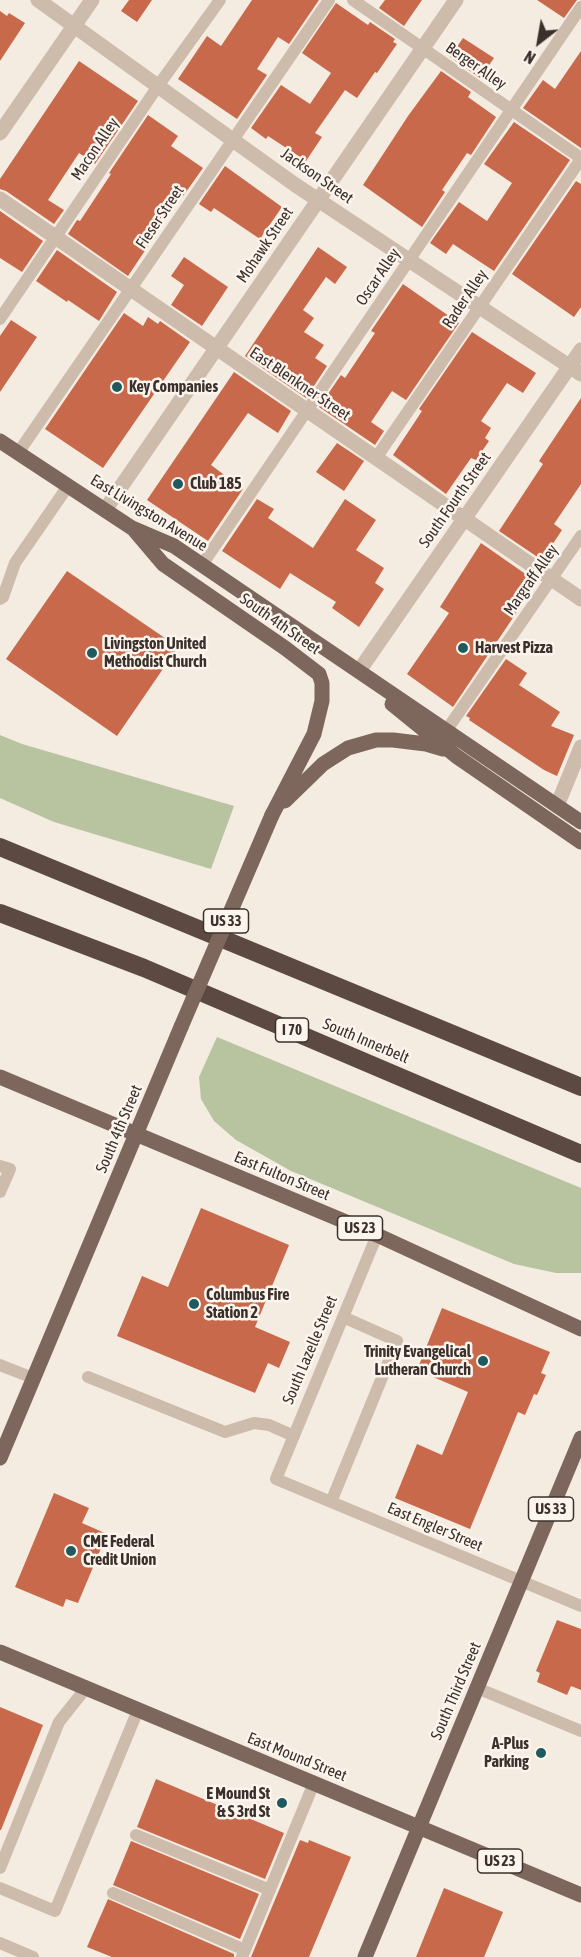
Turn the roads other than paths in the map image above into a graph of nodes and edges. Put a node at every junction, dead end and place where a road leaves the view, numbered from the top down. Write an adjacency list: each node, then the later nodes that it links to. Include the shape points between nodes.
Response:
1 (38, 0): 8 (street, Jackson Street)
2 (92, 0): 8 (street)
3 (220, 0): 10 (lane, Macon Alley)
4 (329, 0): 13 (lane, Fieser Street)
5 (353, 0): 9 (lane, Berger Alley)
6 (456, 0): 9 (street, Mohawk Street)
7 (581, 7): 11 (lane, Oscar Alley)
8 (74, 26): 10 (street, Jackson Street); 12 (street)
9 (422, 48): 11 (lane, Berger Alley); 16 (street, Mohawk Street)
10 (158, 86): 13 (street, Jackson Street); 17 (lane, Macon Alley)
11 (511, 110): 14 (lane, Berger Alley); 18 (lane, Oscar Alley)
12 (0, 133)
13 (233, 139): 16 (street, Jackson Street); 19 (lane, Fieser Street)
14 (581, 159): 20 (lane, Rader Alley)
15 (0, 199): 17 (street, East Blenkner Street)
16 (318, 200): 18 (street, Jackson Street); 22 (street, Mohawk Street)
17 (56, 237): 19 (street, East Blenkner Street); 21 (lane, Macon Alley)
18 (409, 260): 20 (street, Jackson Street); 25 (lane, Oscar Alley)
19 (131, 288): 22 (street, East Blenkner Street); 27 (lane, Fieser Street)
20 (480, 306): 24 (street, Jackson Street); 28 (lane, Rader Alley)
21 (0, 319)
22 (216, 348): 25 (street, East Blenkner Street); 30 (street, Mohawk Street)
23 (581, 350): 24 (street, South Fourth Street)
24 (575, 370): 31 (street, South Fourth Street)
25 (307, 411): 28 (street, East Blenkner Street); 34 (lane, Oscar Alley)
26 (0, 441): 27 (main road, East Livingston Avenue / US 33)
27 (18, 453): 29 (main road, East Livingston Avenue / US 33)
28 (376, 458): 31 (street, East Blenkner Street)
29 (68, 486): 30 (main road, East Livingston Avenue / US 33); 36 (lane, via 15,563)
30 (105, 510): 32 (main road, East Livingston Avenue / US 33)
31 (465, 518): 35 (street, East Blenkner Street); 38 (street, South Fourth Street)
32 (132, 528): 34 (main road, East Livingston Avenue / US 33, via 174,546); 43 (main road, South 4th Street / US 33, via 163,564 319,674 322,701 314,734)
33 (581, 536): 35 (lane, Margraff Alley)
34 (202, 565): 38 (main road, East Livingston Avenue / US 33)
35 (552, 579): 37 (street, East Blenkner Street); 39 (lane, Margraff Alley)
36 (0, 599)
37 (581, 599)
38 (364, 674): 39 (main road, East Livingston Avenue); 41 (main road, East Livingston Avenue / US 33, via 394,706)
39 (446, 731): 42 (main road, East Livingston Avenue)
40 (581, 747): 42 (street)
41 (456, 756): 43 (main road, South 4th Street, via 410,741 376,740 348,748 298,786); 45 (main road, East Livingston Avenue / US 33)
42 (557, 806): 44 (main road, East Livingston Avenue)
43 (272, 815): 50 (main road, South 4th Street / US 33, bridge)
44 (581, 822)
45 (581, 842)
46 (0, 847): 49 (highway)
47 (0, 913): 51 (highway, South Innerbelt / I 70, via 144,968)
48 (0, 1077): 50 (main road, East Fulton Street)
49 (581, 1087)
50 (136, 1133): 54 (main road, East Fulton Street / US 23); 59 (main road, South 4th Street)
51 (581, 1154)
52 (0, 1166): 53 (lane, via 10,1169)
53 (0, 1192)
54 (377, 1235): 55 (lane, South Lazelle Street); 56 (main road, East Fulton Street / US 23)
55 (344, 1317): 60 (lane, South Lazelle Street); 64 (lane, via 397,1341)
56 (581, 1329)
57 (0, 1365): 59 (lane)
58 (88, 1377): 60 (lane, via 225,1432 254,1423)
59 (33, 1378): 62 (main road, South 4th Street)
60 (294, 1436): 63 (lane, South Lazelle Street)
61 (581, 1438): 65 (main road, South Third Street / US 33)
62 (0, 1458)
63 (276, 1479): 64 (lane, East Engler Street)
64 (331, 1502): 65 (lane, East Engler Street)
65 (522, 1581): 66 (lane, East Engler Street); 69 (main road, South Third Street / US 33)
66 (581, 1606)
67 (0, 1652): 68 (main road, East Mound Street)
68 (86, 1689): 70 (main road, East Mound Street); 75 (lane, via 59,1722)
69 (477, 1689): 71 (lane); 73 (main road, South Third Street / US 33)
70 (138, 1710): 72 (main road, East Mound Street); 76 (lane, via 56,1911)
71 (581, 1731)
72 (314, 1783): 73 (main road, East Mound Street); 77 (lane)
73 (419, 1827): 79 (main road, East Mound Street / US 23); 83 (main road, South Third Street)
74 (136, 1835): 77 (lane)
75 (0, 1868)
76 (0, 1888)
77 (270, 1890): 81 (lane)
78 (113, 1893): 81 (lane)
79 (581, 1895)
80 (0, 1943): 82 (lane)
81 (243, 1953)
82 (33, 1957)
83 (365, 1957)

